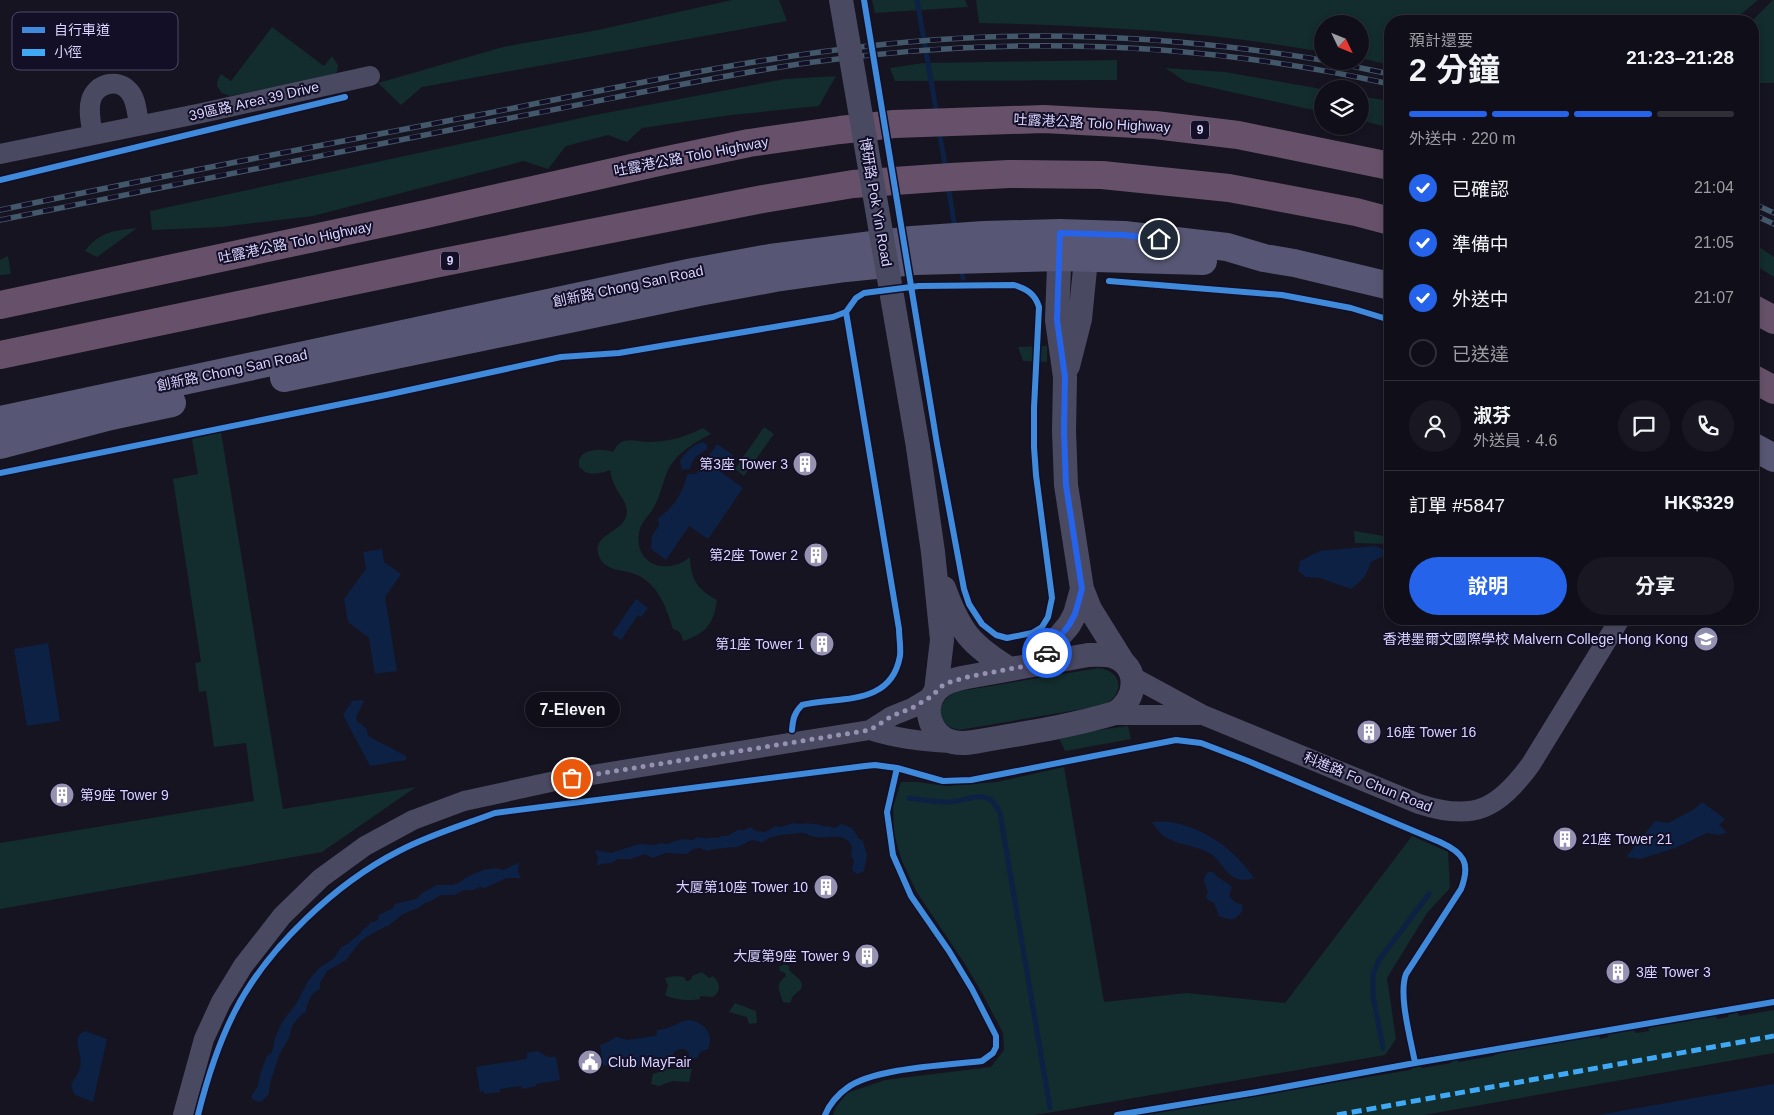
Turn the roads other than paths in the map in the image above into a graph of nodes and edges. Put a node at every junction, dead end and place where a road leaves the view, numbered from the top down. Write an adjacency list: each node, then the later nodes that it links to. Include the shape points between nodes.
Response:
1 (841, 0): 23 (street, 博研路 Pok Yin Road, bridge)
2 (370, 76): 3 (street, 39區路 Area 39 Drive)
3 (139, 125): 4 (street, 39區路 Area 39 Drive); 4 (street, via 129,91 124,86 109,84 97,90 90,102)
4 (93, 135): 5 (street, 39區路 Area 39 Drive)
5 (0, 154)
6 (1384, 165): 12 (highway, 吐露港公路 Tolo Highway / 9, via 1238,135 1126,123 1008,119 894,124 749,143)
7 (1384, 219): 15 (highway, 9, via 1229,188 1102,175 1009,174 853,184 439,263)
8 (1060, 245): 9 (main road, 創新路 Chong San Road); 10 (main road, 創新路 Chong San Road); 16 (street, via 1057,320)
9 (1087, 246): 11 (main road, 創新路 Chong San Road, via 1224,262 1264,258); 16 (street, via 1080,319)
10 (914, 250): 19 (main road, 創新路 Chong San Road, via 770,258 693,272); 20 (main road, 創新路 Chong San Road, via 142,409)
11 (1384, 285)
12 (0, 305)
13 (1759, 312): 14 (highway)
14 (1774, 320)
15 (0, 356)
16 (1065, 377): 24 (street, via 1066,485)
17 (1759, 382): 18 (highway)
18 (1774, 390)
19 (0, 420)
20 (0, 445)
21 (1759, 450): 22 (main road)
22 (1774, 458)
23 (933, 552): 27 (street, 博研路 Pok Yin Road, via 958,623 986,654); 29 (street, 博研路 Pok Yin Road, via 942,640)
24 (1082, 589): 26 (street, via 1069,625); 28 (street, via 1090,609)
25 (1616, 625): 31 (street, 科進路 Fo Chun Road, via 1519,781 1481,810 1459,813 1419,804)
26 (1036, 664): 27 (street, 科進路 Fo Chun Road); 28 (street, 科進路 Fo Chun Road, via 1088,655 1112,656)
27 (1010, 669): 29 (street, 科進路 Fo Chun Road, via 959,678)
28 (1127, 669): 30 (street, 科進路 Fo Chun Road, via 1133,687 1129,699 1121,710); 31 (street, 科進路 Fo Chun Road)
29 (934, 694): 32 (street, 科進路 Fo Chun Road); 33 (street, 科進路 Fo Chun Road, via 928,708 933,729 944,739)
30 (1107, 715): 31 (street, 科進路 Fo Chun Road); 33 (street, 科進路 Fo Chun Road)
31 (1203, 715)
32 (870, 730): 33 (street, 科進路 Fo Chun Road, via 890,736); 34 (street, 科進路 Fo Chun Road, via 555,781 464,800 413,820 365,846 321,878 282,916 243,966 204,1039)
33 (964, 743)
34 (183, 1115)

